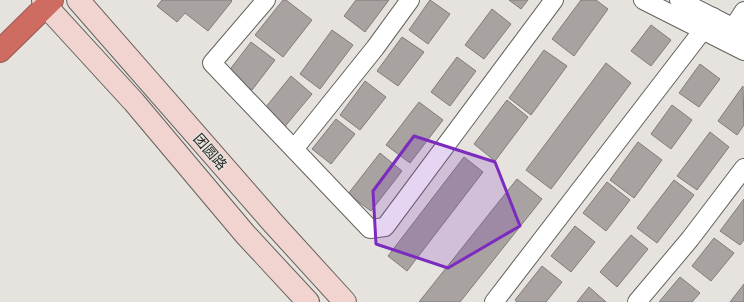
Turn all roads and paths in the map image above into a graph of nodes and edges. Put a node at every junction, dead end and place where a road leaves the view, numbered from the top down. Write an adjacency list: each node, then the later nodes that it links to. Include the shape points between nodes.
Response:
1 (78, 0): 16 (street, 团圆路)
2 (266, 0): 13 (street, via 212,63)
3 (410, 0): 13 (street)
4 (554, 0): 13 (street, via 385,227 370,229)
5 (643, 0): 9 (street)
6 (679, 0): 9 (street)
7 (47, 2): 11 (highway); 15 (street, 团圆路, via 245,234)
8 (744, 11): 10 (street)
9 (708, 24): 10 (street); 17 (street)
10 (733, 34): 12 (street)
11 (0, 51)
12 (744, 51)
13 (294, 149)
14 (744, 168): 18 (street, via 690,239)
15 (308, 302)
16 (345, 302)
17 (494, 302)
18 (637, 302)

